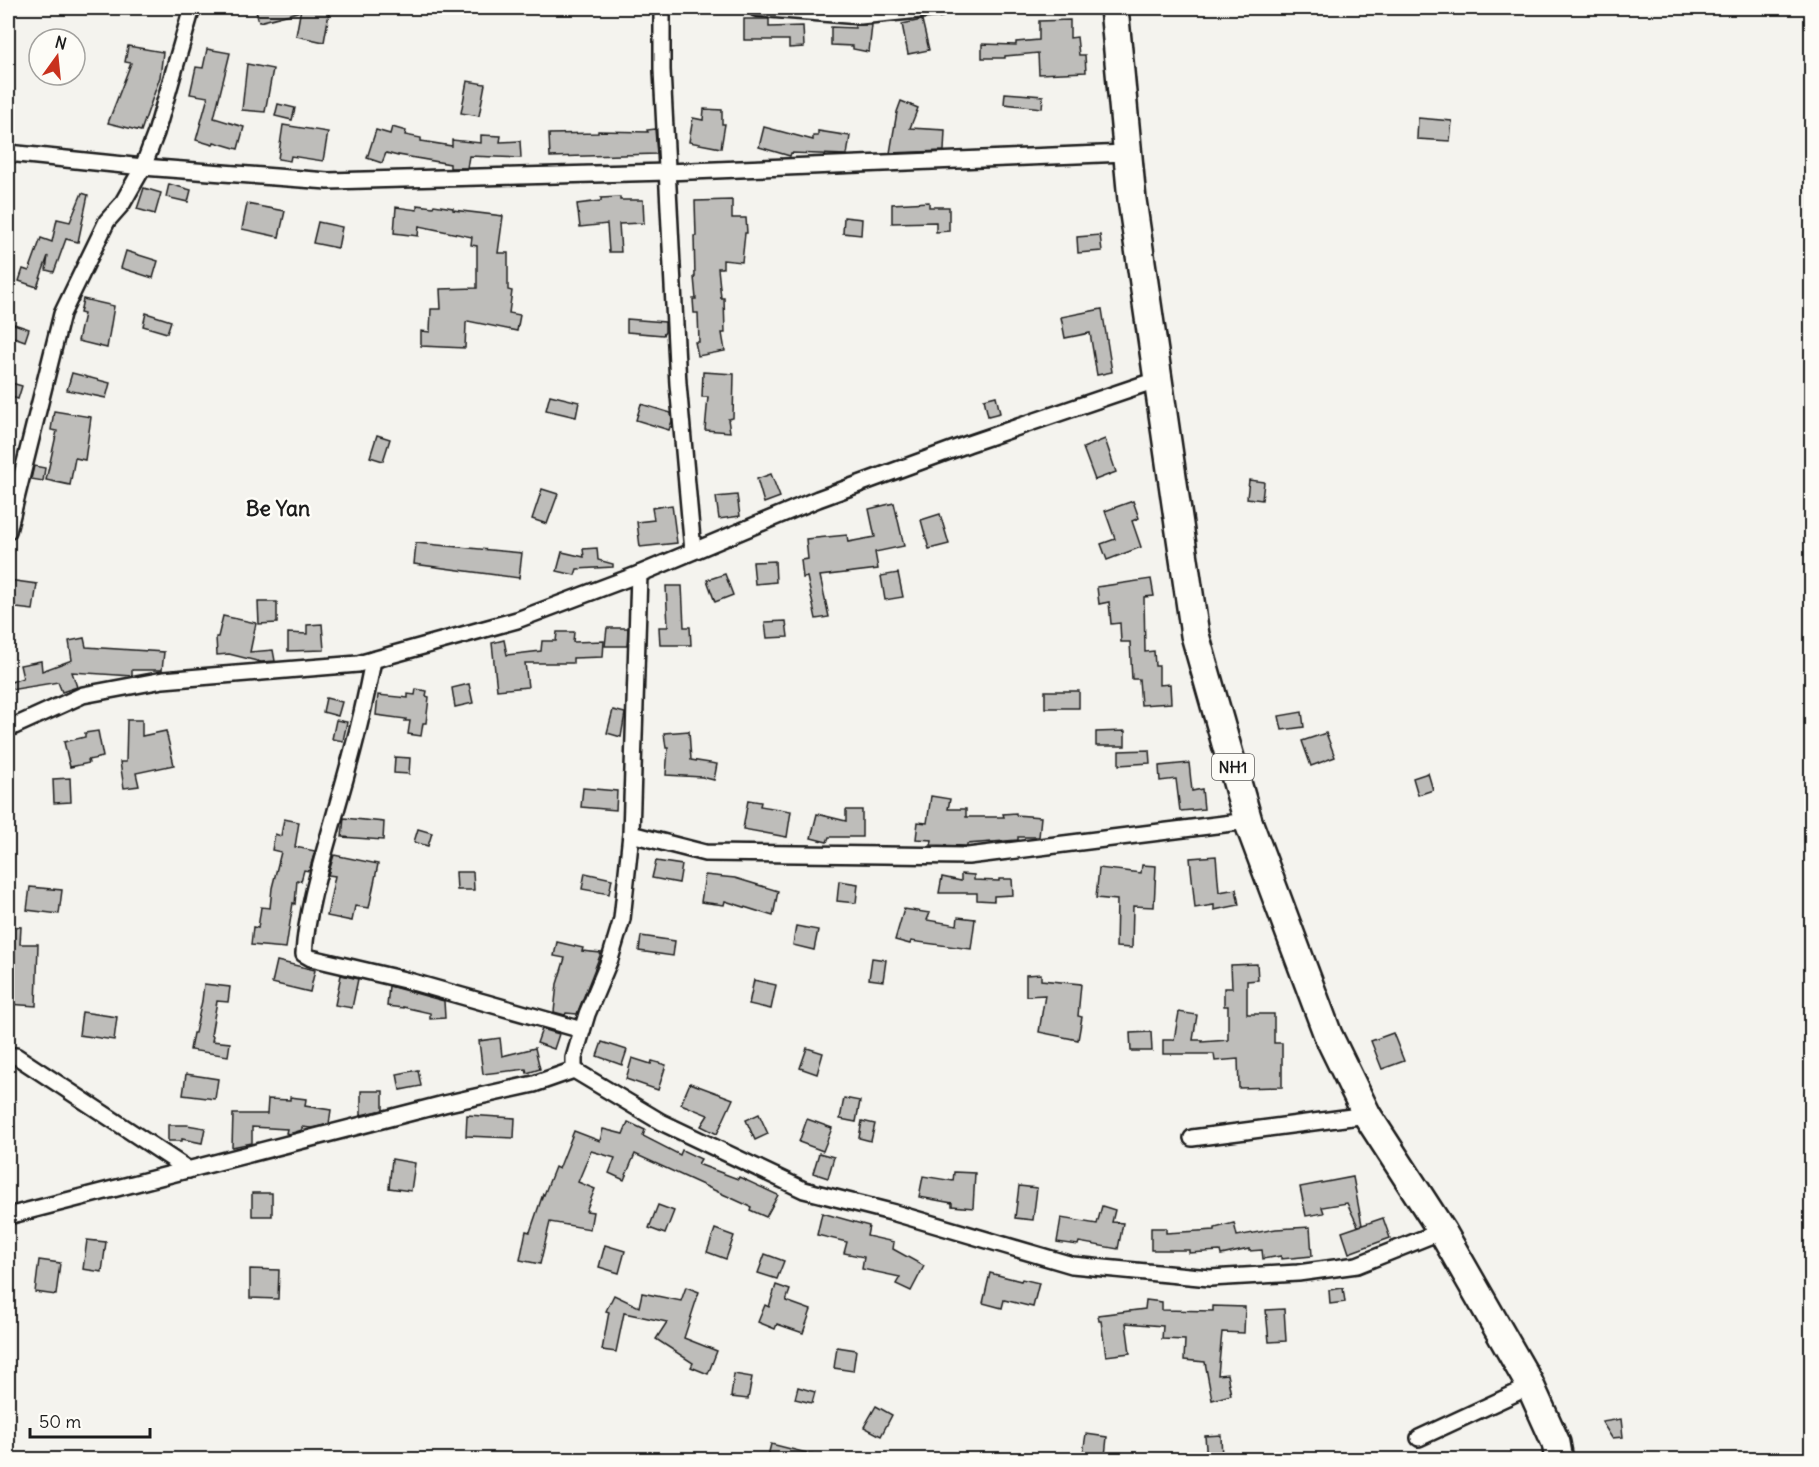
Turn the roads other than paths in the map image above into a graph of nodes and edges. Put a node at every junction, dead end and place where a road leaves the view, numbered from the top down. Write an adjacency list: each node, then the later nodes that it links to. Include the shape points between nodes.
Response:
1 (192, 8): 8 (street)
2 (662, 8): 9 (street)
3 (756, 8): 4 (street, via 860,16)
4 (940, 8)
5 (1114, 8): 7 (highway, NH1)
6 (8, 153): 8 (street)
7 (1126, 153): 9 (street); 10 (highway, NH1)
8 (143, 167): 9 (street, via 328,181); 11 (street, via 108,221 62,314)
9 (667, 172): 12 (street, via 678,384)
10 (1159, 379): 12 (street, via 839,491); 16 (highway, NH1, via 1195,635)
11 (8, 531)
12 (693, 551): 13 (street)
13 (639, 574): 14 (street, via 518,620); 17 (street)
14 (373, 660): 15 (street, via 163,680 83,696); 18 (street, via 320,867 304,954)
15 (8, 729)
16 (1248, 821): 17 (street, via 968,856 705,853); 21 (highway, NH1, via 1328,1035)
17 (631, 834): 18 (street, via 622,920)
18 (582, 1030): 20 (street)
19 (8, 1056): 23 (street, via 16,1056)
20 (574, 1070): 23 (street, via 534,1084); 25 (street, via 661,1122 804,1190 1072,1265 1210,1278 1298,1273 1357,1265)
21 (1367, 1115): 22 (street); 25 (highway, NH1)
22 (1192, 1138)
23 (189, 1170): 24 (street)
24 (8, 1216)
25 (1442, 1231): 26 (highway, NH1)
26 (1531, 1386): 27 (street); 28 (highway, NH1, via 1556,1443)
27 (1419, 1438)
28 (1559, 1460)

